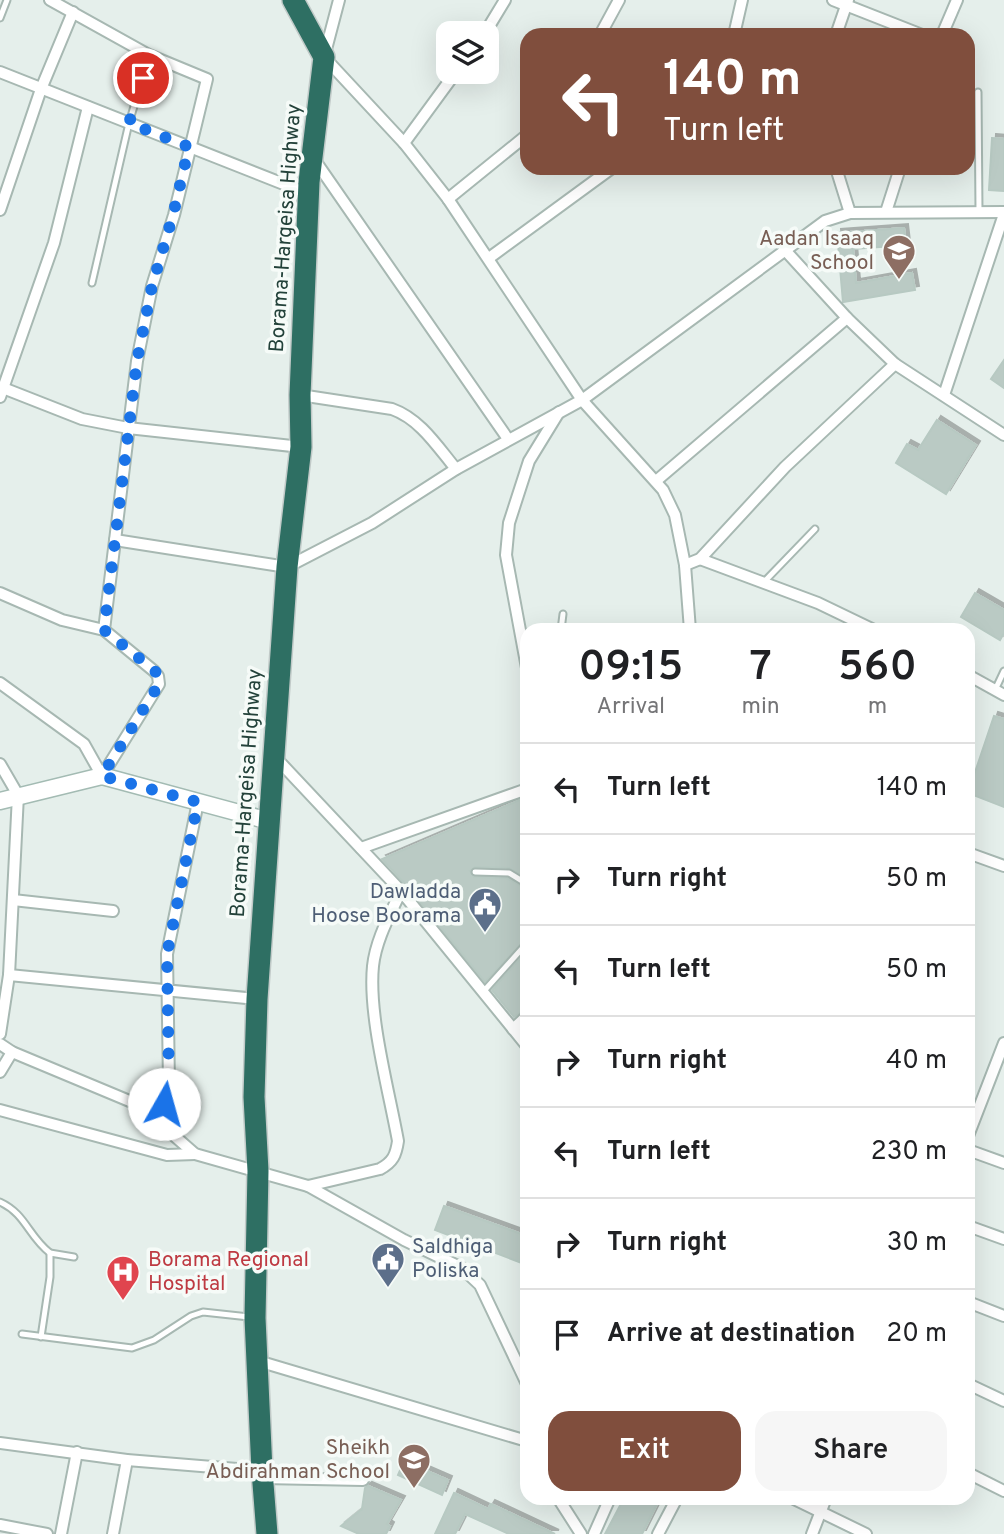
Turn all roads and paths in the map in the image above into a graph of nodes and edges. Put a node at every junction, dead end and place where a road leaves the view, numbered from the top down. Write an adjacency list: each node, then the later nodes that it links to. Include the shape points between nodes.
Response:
1 (7, 0): 12 (lane)
2 (50, 0): 11 (street)
3 (293, 0): 20 (highway)
4 (339, 0): 20 (street)
5 (505, 0): 13 (street)
6 (620, 0): 14 (street)
7 (742, 0): 15 (street)
8 (832, 0): 10 (street)
9 (957, 0): 18 (street)
10 (847, 3): 16 (street); 17 (street)
11 (73, 12): 19 (street); 23 (street)
12 (0, 18)
13 (492, 21)
14 (604, 28)
15 (736, 28)
16 (838, 28)
17 (906, 28)
18 (945, 28)
19 (149, 55): 26 (lane); 29 (street, via 207,79)
20 (324, 57): 28 (street); 30 (highway, Borama-Hargeisa Highway)
21 (0, 72): 23 (street)
22 (447, 84): 28 (street)
23 (41, 89): 25 (street); 36 (street)
24 (978, 92): 38 (lane)
25 (88, 107): 26 (street); 46 (street, via 54,243)
26 (129, 123): 29 (street); 43 (lane)
27 (520, 141): 35 (street)
28 (404, 143): 35 (street)
29 (189, 147): 34 (street); 51 (street, via 152,286)
30 (313, 157): 34 (highway, Borama-Hargeisa Highway); 53 (street)
31 (602, 175): 42 (street)
32 (838, 175): 39 (street)
33 (898, 175): 37 (street)
34 (309, 194): 47 (highway, Borama-Hargeisa Highway)
35 (448, 199): 42 (street)
36 (0, 210)
37 (886, 212): 38 (street); 39 (street)
38 (979, 212): 40 (street)
39 (850, 213): 41 (street, via 825,221)
40 (1004, 213): 48 (street)
41 (784, 249): 44 (street); 49 (street)
42 (489, 258): 49 (street)
43 (92, 283)
44 (847, 318): 45 (street); 56 (street)
45 (895, 364): 48 (street); 59 (street, via 785,467)
46 (2, 392): 51 (street, via 82,419)
47 (300, 395): 54 (highway, Borama-Hargeisa Highway); 55 (street, via 404,414 415,420)
48 (944, 395): 52 (street)
49 (582, 400): 50 (street); 56 (street)
50 (559, 411): 53 (street); 69 (street, via 529,461 509,523 506,555)
51 (128, 428): 54 (street); 58 (street)
52 (1004, 435)
53 (508, 439): 55 (street)
54 (301, 447): 61 (highway, Borama-Hargeisa Highway)
55 (456, 469): 61 (street, via 372,523)
56 (656, 481): 60 (street, via 675,515)
57 (816, 529): 62 (lane)
58 (115, 540): 61 (street); 68 (street)
59 (700, 559): 60 (street); 62 (street)
60 (685, 565): 66 (street)
61 (287, 566): 74 (highway, Borama-Hargeisa Highway)
62 (763, 583): 67 (street)
63 (0, 593): 68 (street, via 62,620)
64 (563, 614): 65 (lane)
65 (562, 623)
66 (689, 623)
67 (859, 623)
68 (104, 630): 76 (street, via 155,671 159,684)
69 (520, 630)
70 (1004, 671): 73 (lane)
71 (975, 679): 73 (street)
72 (0, 683): 76 (street, via 85,744)
73 (1000, 692)
74 (275, 758): 81 (highway, Borama-Hargeisa Highway); 82 (street)
75 (0, 764): 78 (street)
76 (102, 776): 78 (street); 80 (street)
77 (520, 791): 82 (street)
78 (18, 795): 79 (street); 88 (street)
79 (0, 801)
80 (198, 802): 81 (street); 92 (street, via 167,954)
81 (269, 821): 94 (highway, Borama-Hargeisa Highway)
82 (361, 848): 87 (street)
83 (975, 856): 84 (street)
84 (1004, 866)
85 (475, 872): 86 (lane, via 509,873)
86 (520, 880)
87 (401, 891): 93 (street); 111 (street, via 373,965 397,1152 390,1164 380,1169)
88 (13, 900): 89 (street); 91 (street)
89 (113, 911)
90 (520, 951): 93 (lane)
91 (9, 975): 92 (street); 97 (street)
92 (167, 992): 94 (street); 106 (street, via 169,1083)
93 (483, 992): 96 (street)
94 (257, 999): 110 (highway, Borama-Hargeisa Highway, via 254,1097)
95 (520, 1022): 96 (street)
96 (513, 1029): 98 (street)
97 (0, 1034)
98 (520, 1038)
99 (1004, 1043): 102 (street)
100 (0, 1044): 101 (street)
101 (12, 1052): 103 (street); 106 (street, via 139,1105)
102 (1001, 1060): 105 (street)
103 (0, 1072)
104 (0, 1110): 108 (street, via 167,1155)
105 (975, 1120)
106 (159, 1124): 108 (street)
107 (975, 1153): 109 (street)
108 (195, 1154): 110 (street)
109 (1004, 1163)
110 (258, 1171): 111 (street); 119 (highway, Borama-Hargeisa Highway)
111 (308, 1186): 123 (street, via 462,1268 480,1284)
112 (0, 1202): 115 (lane, via 24,1219 31,1235)
113 (975, 1229): 114 (street)
114 (1004, 1239)
115 (50, 1253): 116 (lane); 121 (lane)
116 (74, 1257)
117 (975, 1305): 118 (street)
118 (1004, 1316)
119 (255, 1318): 121 (lane, via 203,1312 132,1348); 122 (highway, Borama-Hargeisa Highway)
120 (22, 1334): 121 (lane)
121 (41, 1337)
122 (258, 1361): 126 (street); 130 (highway, Borama-Hargeisa Highway)
123 (520, 1369)
124 (975, 1387): 125 (street)
125 (1004, 1401)
126 (520, 1441)
127 (0, 1443): 128 (street)
128 (77, 1451): 129 (street); 142 (street)
129 (127, 1460): 130 (street); 143 (street)
130 (262, 1475): 132 (street); 144 (highway, Borama-Hargeisa Highway)
131 (975, 1476): 133 (street)
132 (363, 1480)
133 (1004, 1491)
134 (562, 1505): 145 (street)
135 (607, 1505): 146 (street)
136 (673, 1505): 147 (street)
137 (806, 1505): 139 (street)
138 (824, 1505): 139 (street)
139 (821, 1512): 148 (street); 149 (street)
140 (0, 1525): 141 (street)
141 (47, 1534)
142 (61, 1534)
143 (113, 1534)
144 (267, 1534)
145 (581, 1534)
146 (593, 1534)
147 (658, 1534)
148 (812, 1534)
149 (866, 1534)

